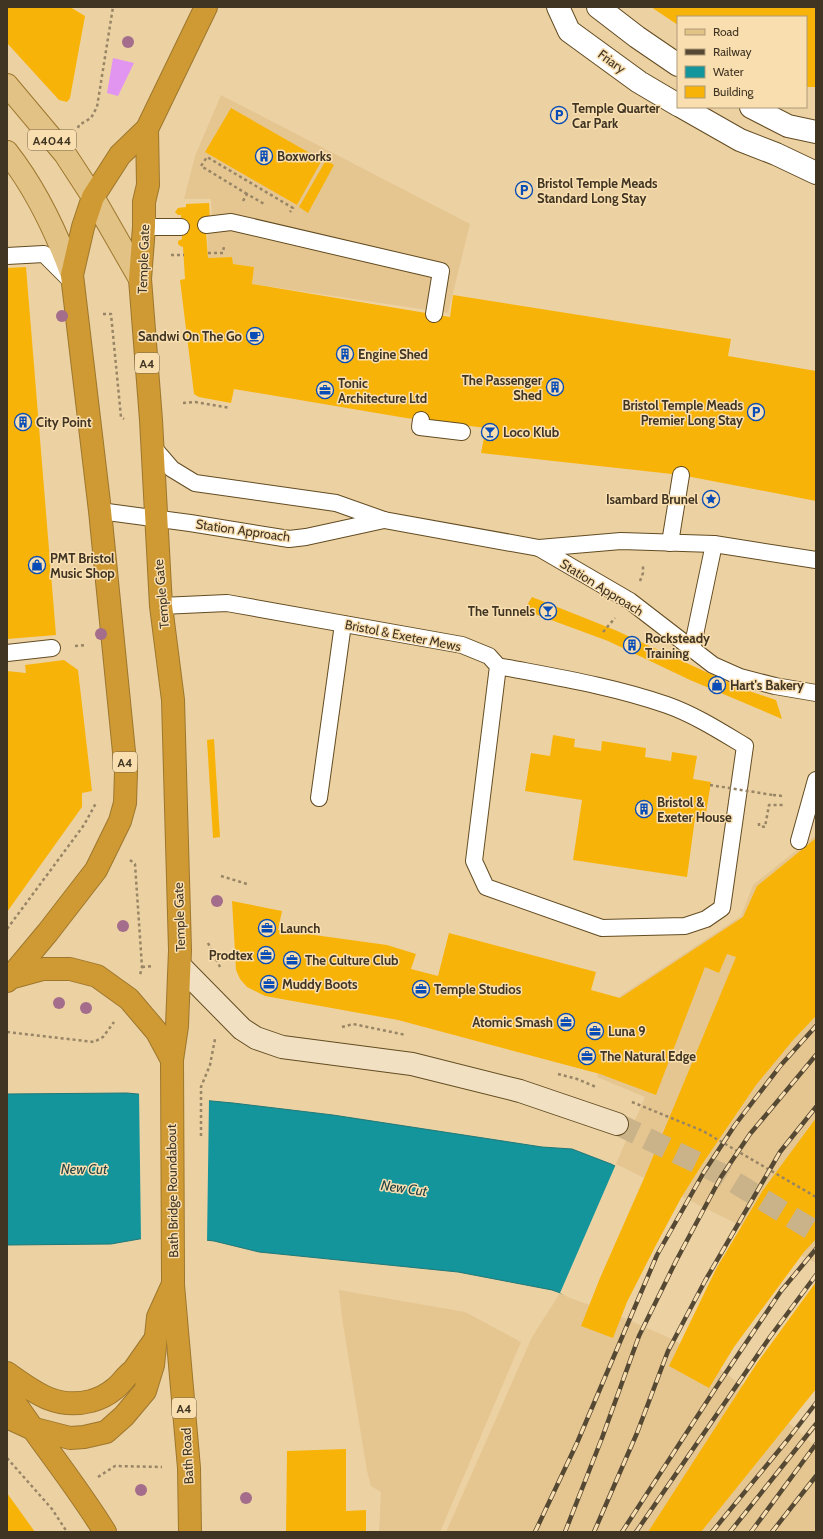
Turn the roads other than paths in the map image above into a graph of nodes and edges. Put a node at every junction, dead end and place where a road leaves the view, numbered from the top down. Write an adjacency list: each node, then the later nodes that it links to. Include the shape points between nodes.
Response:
1 (206, 7): 9 (highway, Temple Gate)
2 (558, 7): 6 (street, Friary, via 569,31 639,82)
3 (598, 7): 4 (street)
4 (677, 64)
5 (7, 85): 13 (main road, A4044, via 65,154)
6 (677, 104)
7 (684, 108): 12 (street, via 740,140)
8 (753, 108): 10 (street, via 788,126)
9 (147, 128): 13 (highway, Temple Gate, via 120,155); 15 (highway, Temple Gate, via 148,185 144,202)
10 (816, 132)
11 (7, 152): 19 (main road, A4044, via 50,219)
12 (816, 173)
13 (93, 197): 18 (main road, A4044); 19 (highway, Temple Gate, via 83,227)
14 (206, 225): 20 (lane, via 231,222 441,271)
15 (144, 227): 16 (lane); 18 (highway, Temple Gate)
16 (181, 227)
17 (7, 256): 19 (lane, via 44,254)
18 (140, 278): 23 (highway, Temple Gate / A4)
19 (73, 280): 25 (highway, A4)
20 (434, 314)
21 (421, 420): 22 (lane, via 420,427)
22 (462, 432)
23 (153, 447): 26 (highway, Temple Gate / A4); 27 (lane, Station Approach, via 172,469 195,484 336,503)
24 (681, 475): 28 (lane)
25 (100, 511): 26 (lane, Station Approach); 43 (highway, A4, via 126,772 125,803 120,821 96,870)
26 (155, 519): 27 (lane, Station Approach, via 289,539); 32 (highway, Temple Gate / A4)
27 (384, 520): 30 (lane, Station Approach)
28 (670, 543): 29 (lane, Station Approach); 30 (lane, Station Approach, via 621,541)
29 (714, 544): 31 (lane, Station Approach); 35 (lane)
30 (539, 548): 35 (lane, Station Approach, via 630,601)
31 (816, 560)
32 (161, 606): 33 (lane, Bristol & Exeter Mews, via 227,603); 42 (highway, Temple Gate / A4, via 173,700)
33 (343, 624): 37 (lane, Bristol & Exeter Mews, via 462,645 489,656); 40 (lane)
34 (52, 648): 36 (lane)
35 (692, 649): 38 (lane, Station Approach, via 713,664 740,677)
36 (7, 653)
37 (498, 666): 37 (lane, Bristol & Exeter Mews, via 474,861 486,887 602,928 685,926 706,919 722,908 745,746 710,725 668,706 608,687)
38 (816, 693)
39 (816, 780): 41 (lane)
40 (319, 798)
41 (799, 841)
42 (180, 966): 44 (highway, Temple Gate / A4, via 177,1026); 45 (street, via 242,1029 256,1038 282,1047 412,1064 520,1091)
43 (8, 980): 44 (highway, A4, via 43,968 70,969 97,976 129,999 157,1032)
44 (172, 1060): 46 (highway, Bath Bridge Roundabout / A4)
45 (617, 1124)
46 (173, 1280): 47 (highway, Bath Bridge Roundabout / A4, via 158,1317); 53 (highway, Bath Road / A4, via 189,1468)
47 (156, 1339): 48 (highway, via 133,1371 114,1390 98,1399 80,1404 62,1403 33,1392); 51 (highway, A4, via 154,1365 144,1391 124,1416 106,1432 70,1438)
48 (7, 1373)
49 (7, 1391): 51 (highway)
50 (7, 1417): 51 (highway)
51 (31, 1428): 52 (highway)
52 (105, 1532)
53 (190, 1532)

